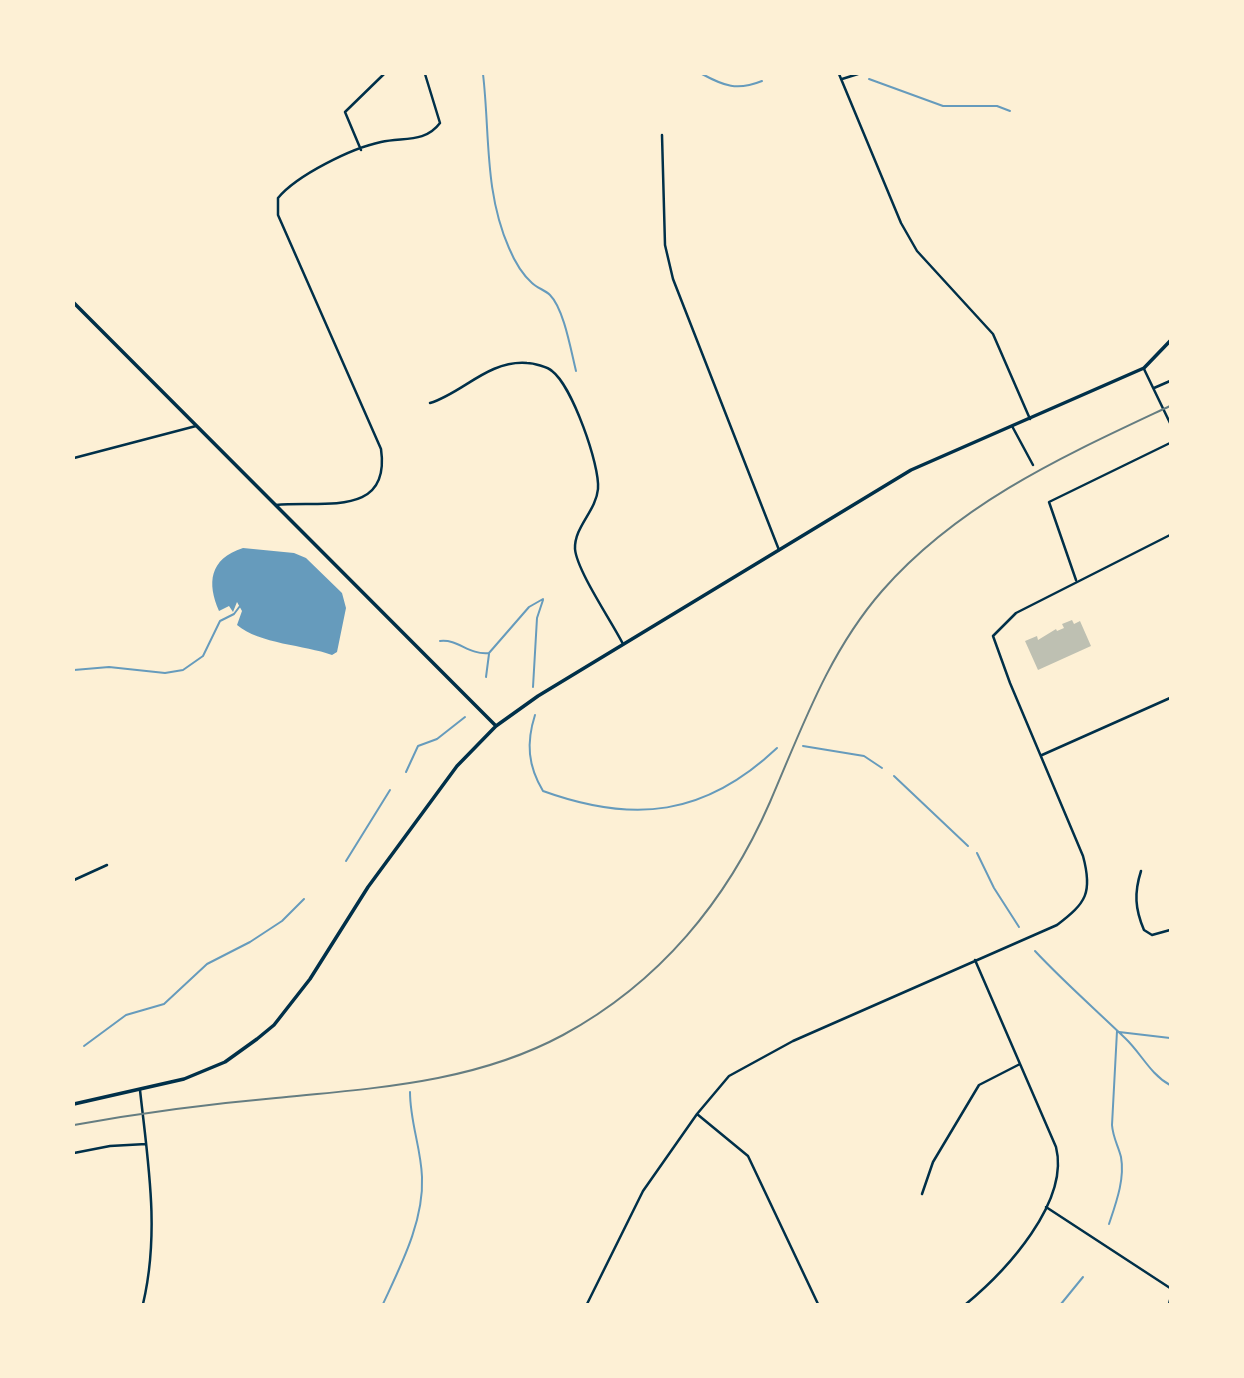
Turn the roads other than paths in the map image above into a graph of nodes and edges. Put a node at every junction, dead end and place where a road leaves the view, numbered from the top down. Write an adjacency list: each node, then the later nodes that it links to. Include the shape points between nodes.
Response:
1 (384, 74): 7 (street, via 345,112)
2 (425, 74): 7 (street, via 440,119 436,128 421,138 379,142)
3 (839, 74): 5 (street)
4 (858, 74): 5 (street)
5 (842, 79): 14 (street, via 901,223 917,251 993,334)
6 (662, 135): 23 (street, via 665,245 673,279)
7 (361, 150): 21 (street, via 301,176 278,198 278,215 381,449 384,469 376,488 351,502)
8 (74, 303): 16 (street)
9 (1171, 341): 10 (street)
10 (1144, 368): 12 (street); 14 (street)
11 (1171, 381): 12 (street)
12 (1154, 388): 15 (street)
13 (430, 403): 25 (street, via 496,368 527,363 552,370 567,392 598,479 595,504 575,549)
14 (1030, 419): 17 (street)
15 (1171, 423)
16 (196, 426): 19 (street); 21 (street)
17 (1012, 426): 20 (street); 23 (street, via 911,470)
18 (1171, 443): 24 (street, via 1049,502)
19 (74, 458)
20 (1033, 465)
21 (276, 505): 27 (street)
22 (1171, 535): 24 (street)
23 (779, 550): 25 (street)
24 (1076, 580): 28 (street, via 1016,613 993,636)
25 (624, 646): 27 (street, via 574,672)
26 (1171, 698): 28 (street)
27 (496, 726): 35 (street, via 457,766 274,1025 225,1062)
28 (1041, 755): 33 (street, via 1083,856 1088,893 1077,910 1057,925)
29 (107, 865): 31 (street)
30 (1141, 871): 32 (street, via 1135,889 1144,930 1152,935)
31 (74, 880)
32 (1171, 930)
33 (975, 960): 34 (street); 37 (street, via 793,1041 729,1076)
34 (1020, 1064): 40 (street, via 979,1085 933,1162); 41 (street, via 1059,1156 1059,1179)
35 (140, 1090): 36 (street); 38 (street)
36 (74, 1104)
37 (697, 1114): 45 (street, via 643,1191); 46 (street, via 748,1156)
38 (146, 1144): 39 (street); 44 (street, via 153,1228)
39 (74, 1153)
40 (922, 1194)
41 (1046, 1208): 42 (street); 47 (street, via 1006,1267)
42 (1171, 1288)
43 (1171, 1300): 48 (street)
44 (143, 1304)
45 (587, 1304)
46 (818, 1304)
47 (966, 1304)
48 (1169, 1304)

